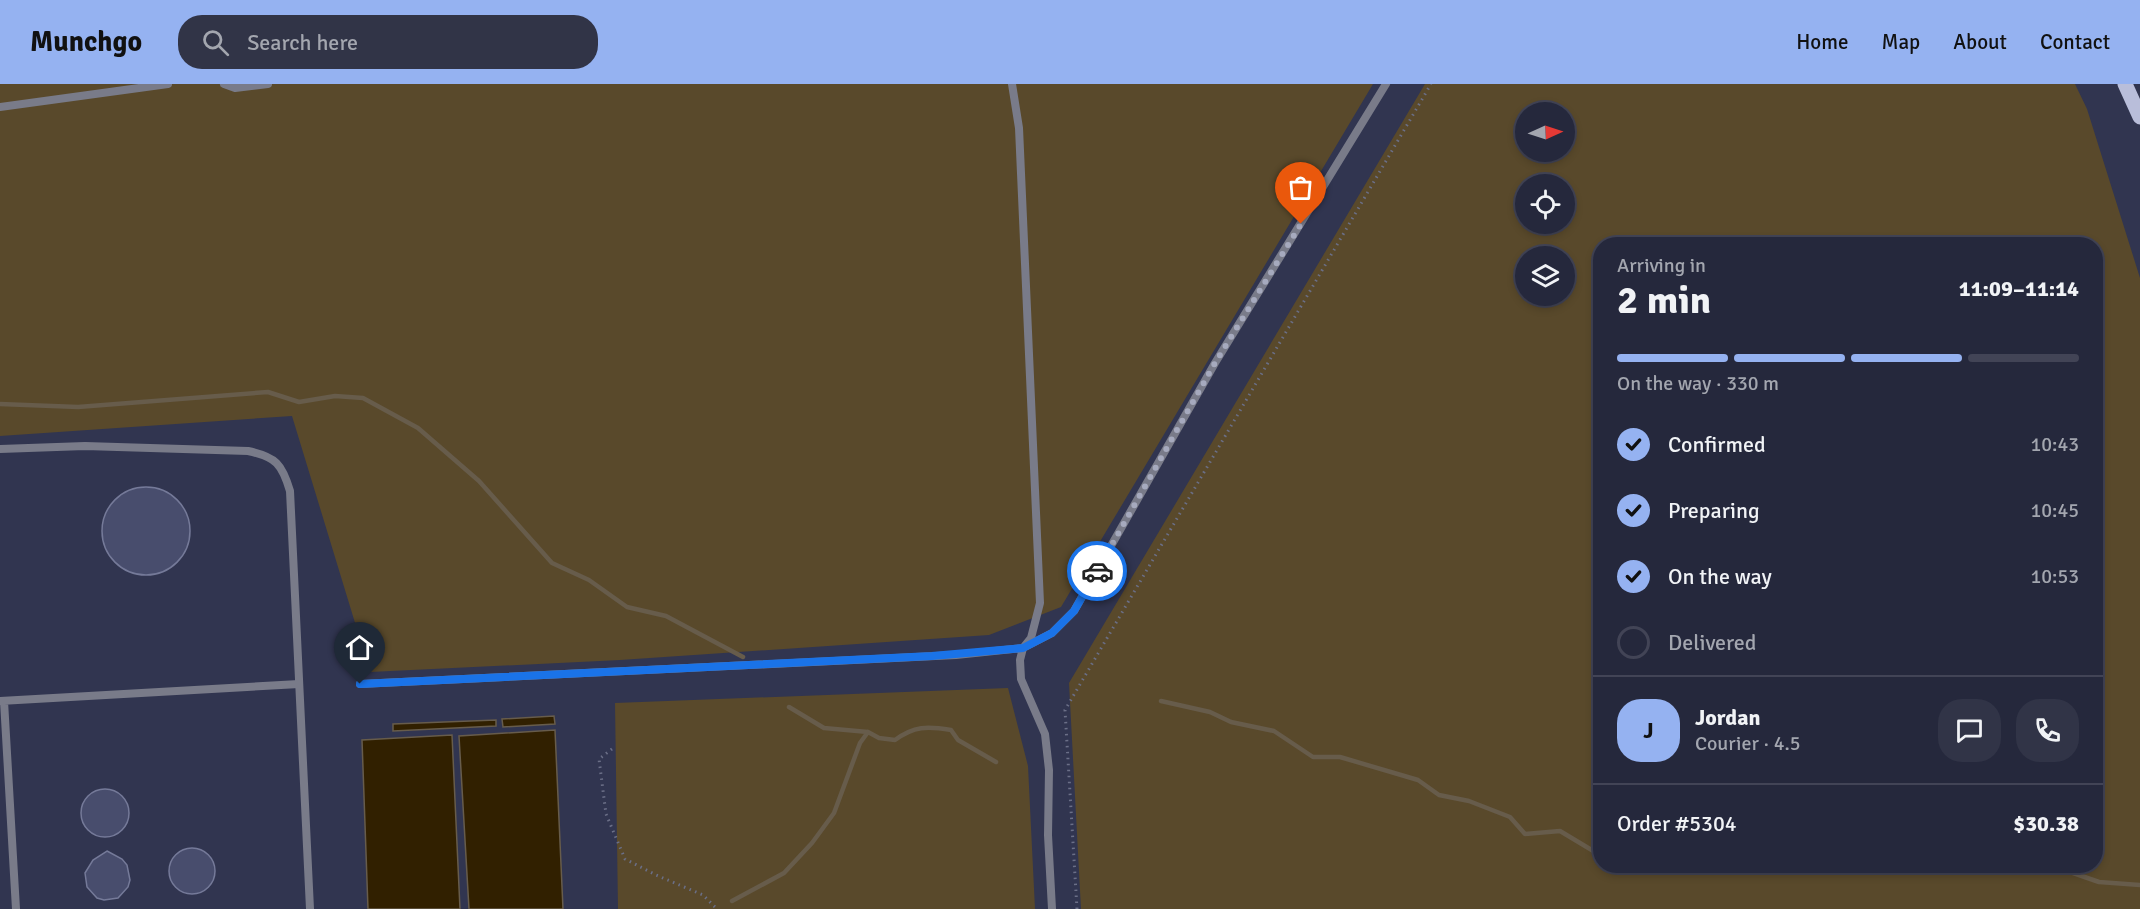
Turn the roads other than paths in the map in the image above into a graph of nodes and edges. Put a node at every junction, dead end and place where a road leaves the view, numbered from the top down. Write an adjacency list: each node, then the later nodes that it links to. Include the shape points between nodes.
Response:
1 (168, 84): 7 (lane)
2 (224, 84): 3 (lane, via 235,88)
3 (268, 84)
4 (1012, 84): 10 (lane, via 1019,128 1040,593 1031,638)
5 (1386, 84): 10 (lane, via 1215,363 1074,611 1052,633)
6 (2125, 84): 8 (main road)
7 (0, 107)
8 (2140, 117)
9 (0, 449): 11 (lane, via 85,446 248,451 276,461 290,491)
10 (1023, 648): 12 (lane, via 944,656); 16 (lane, via 1021,679 1045,735)
11 (299, 684): 13 (lane); 15 (lane)
12 (360, 684)
13 (2, 701): 14 (lane)
14 (16, 909)
15 (310, 909)
16 (1052, 909)

